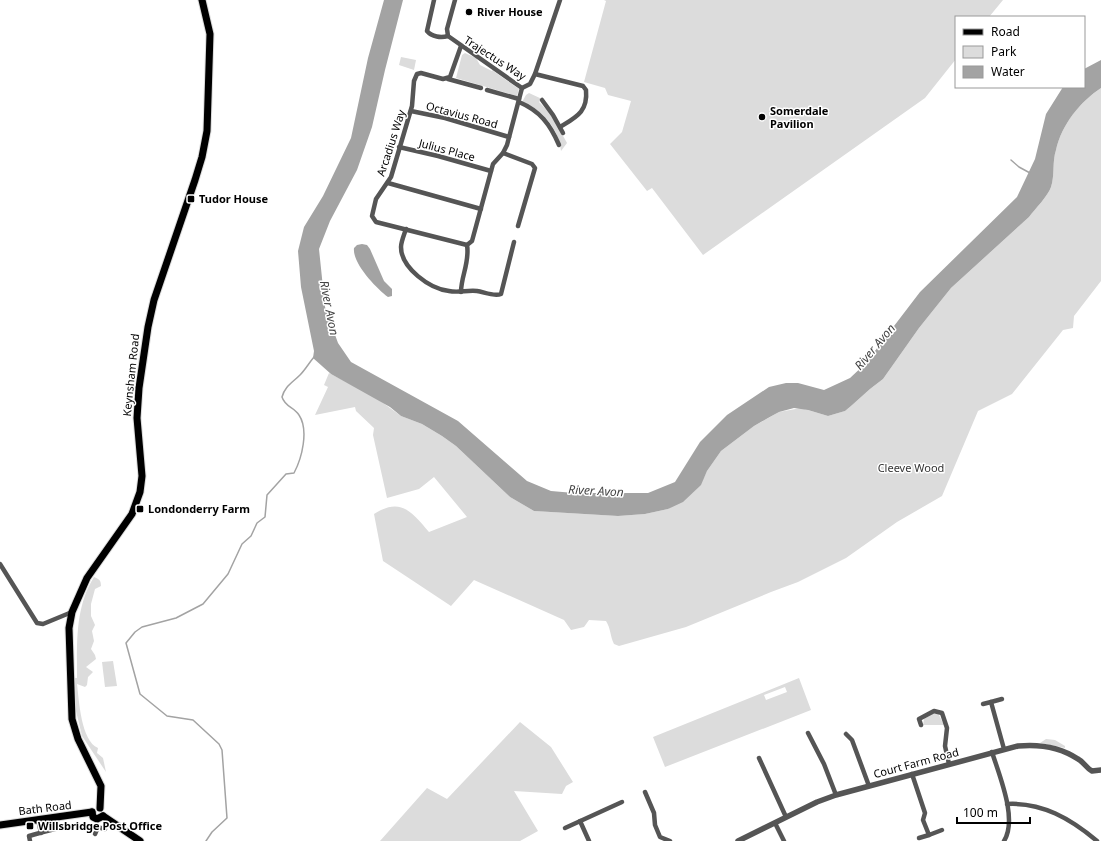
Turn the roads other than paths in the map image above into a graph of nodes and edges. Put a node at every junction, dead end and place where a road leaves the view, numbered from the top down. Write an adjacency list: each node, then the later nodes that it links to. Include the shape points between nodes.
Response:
1 (202, 0): 28 (main road, Keynsham Road, via 210,34 207,131 197,174 154,300 148,327 137,418 142,476 140,492 132,514 87,578)
2 (434, 0): 5 (street, via 427,31 430,35)
3 (456, 0): 5 (street, Trajectus Way, via 447,30)
4 (560, 0): 7 (street, Trajectus Way)
5 (448, 36): 6 (street, Trajectus Way)
6 (461, 46): 8 (street); 9 (street, Trajectus Way)
7 (535, 74): 9 (street, Trajectus Way, via 530,84); 13 (street, via 583,86 586,90 580,114)
8 (448, 79): 10 (street, Arcadius Way); 12 (street, Arcadius Way, via 425,73 417,74 412,92)
9 (522, 88): 10 (street)
10 (519, 100): 15 (street); 16 (street, Arcadius Way, via 542,115 552,128)
11 (542, 100): 13 (street)
12 (411, 111): 15 (street, Octavius Road); 17 (street, Arcadius Way)
13 (560, 127): 14 (street)
14 (563, 133)
15 (509, 137): 18 (street)
16 (559, 145)
17 (399, 147): 19 (street, Julius Place); 20 (street, Arcadius Way)
18 (503, 153): 19 (street, via 495,160); 22 (street, via 534,166)
19 (491, 172): 21 (street)
20 (388, 184): 21 (street); 23 (street, Arcadius Way, via 376,199 373,219 376,222)
21 (481, 209): 25 (street, via 472,240)
22 (518, 226)
23 (406, 229): 25 (street, Arcadius Way); 26 (street, via 401,249 417,276 438,289)
24 (514, 242): 26 (street, via 501,294)
25 (467, 245): 26 (street, via 468,257)
26 (461, 292)
27 (0, 564): 28 (street, via 37,623 43,624)
28 (72, 612): 48 (main road, Keynsham Road, via 68,644 72,719 78,739 101,786)
29 (1002, 699): 30 (street)
30 (990, 702): 31 (street); 37 (street)
31 (983, 704)
32 (916, 715): 33 (street)
33 (920, 719): 34 (street); 40 (street, via 934,711 942,713 947,728 945,746)
34 (921, 725)
35 (808, 733): 45 (street)
36 (846, 734): 43 (street, via 852,740)
37 (1004, 749): 38 (street, Court Farm Road); 41 (street, Court Farm Road, via 1032,745 1048,747 1079,759 1092,771)
38 (992, 752): 40 (street, Court Farm Road); 47 (street)
39 (759, 758): 51 (street)
40 (949, 764): 42 (street, Court Farm Road)
41 (1101, 770)
42 (912, 774): 43 (street, Court Farm Road); 62 (street, via 925,813 923,820)
43 (869, 786): 45 (street, Court Farm Road)
44 (645, 792): 67 (street, via 660,837)
45 (836, 795): 51 (street, Court Farm Road)
46 (622, 802): 53 (street)
47 (1007, 804): 70 (street, via 1009,822); 71 (street, via 1035,805 1054,812)
48 (100, 808): 49 (main road, via 95,808); 50 (main road, via 104,812)
49 (92, 812): 50 (main road, via 93,817 97,819); 52 (main road, Bath Road)
50 (103, 816): 65 (main road)
51 (786, 817): 54 (street, Court Farm Road)
52 (38, 819): 55 (main road, Bath Road); 60 (street)
53 (580, 821): 57 (street); 66 (street)
54 (775, 823): 68 (street, Court Farm Road); 69 (street)
55 (0, 825)
56 (98, 827): 58 (street); 60 (street, via 76,825); 61 (street)
57 (564, 828)
58 (104, 829)
59 (942, 830): 62 (street)
60 (41, 833): 64 (street, via 29,836)
61 (96, 834)
62 (929, 835): 63 (street)
63 (919, 838)
64 (30, 841)
65 (140, 841)
66 (589, 841)
67 (670, 841)
68 (738, 841)
69 (784, 841)
70 (1004, 841)
71 (1097, 841)

